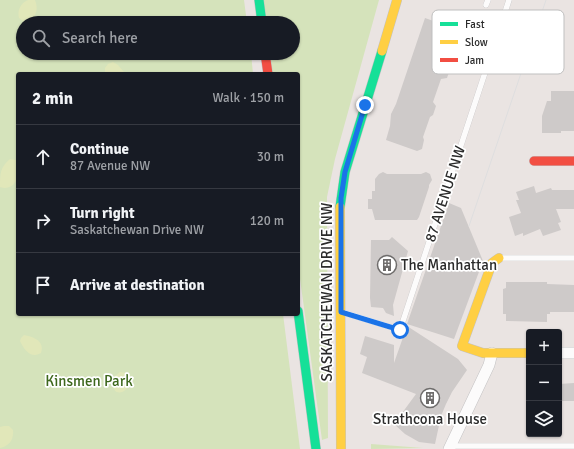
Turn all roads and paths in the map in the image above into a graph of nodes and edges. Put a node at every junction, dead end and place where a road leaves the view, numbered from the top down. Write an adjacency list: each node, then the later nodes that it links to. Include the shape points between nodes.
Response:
1 (259, 0): 5 (main road)
2 (397, 0): 13 (main road, SASKATCHEWAN DRIVE NW, via 342,186)
3 (509, 0): 4 (lane, 87 AVENUE NW)
4 (506, 10)
5 (261, 16)
6 (266, 60): 7 (main road)
7 (268, 72)
8 (485, 74): 13 (lane, 87 AVENUE NW, via 400,330)
9 (534, 161): 10 (main road)
10 (574, 161)
11 (499, 258): 12 (lane); 15 (main road, via 492,263 462,346 483,353)
12 (574, 258)
13 (341, 312): 22 (main road, SASKATCHEWAN DRIVE NW)
14 (299, 316): 21 (main road)
15 (492, 353): 16 (main road); 20 (street)
16 (526, 353)
17 (562, 353): 18 (street)
18 (574, 353)
19 (574, 446): 20 (lane)
20 (449, 448)
21 (316, 449)
22 (340, 449)

